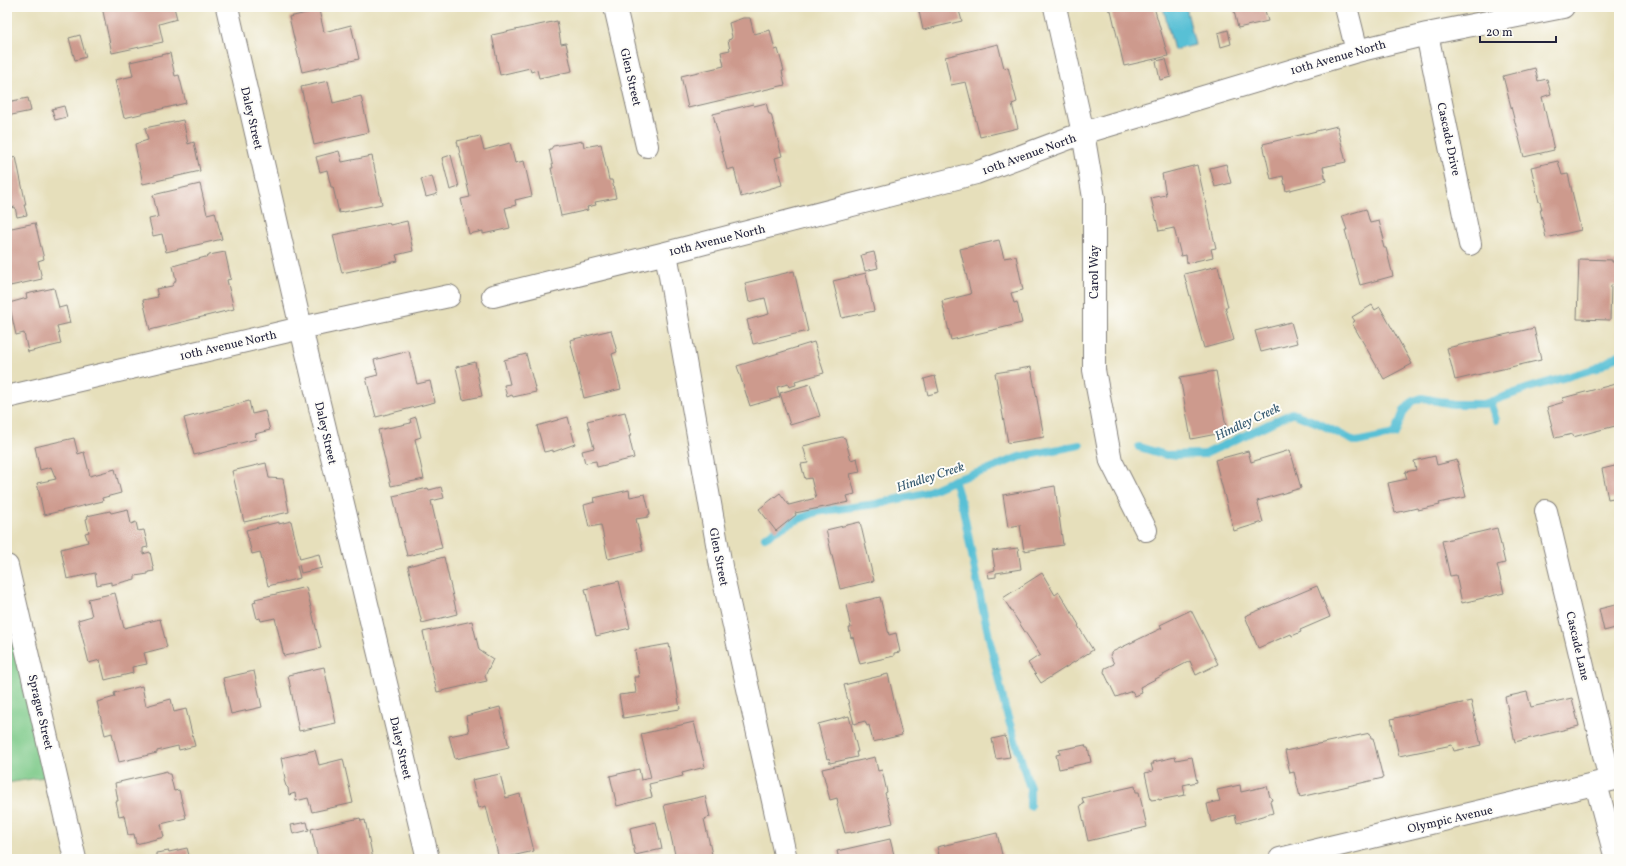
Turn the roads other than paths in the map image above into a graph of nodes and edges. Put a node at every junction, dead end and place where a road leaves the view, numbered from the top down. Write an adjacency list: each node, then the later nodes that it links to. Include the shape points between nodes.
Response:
1 (227, 7): 14 (street, Daley Street)
2 (615, 7): 9 (street, Glen Street)
3 (1055, 7): 8 (street, Carol Way)
4 (1346, 7): 7 (street)
5 (1563, 7): 6 (street, 10th Avenue North)
6 (1427, 34): 7 (street, 10th Avenue North); 10 (street, Cascade Drive)
7 (1357, 50): 8 (street, 10th Avenue North)
8 (1083, 133): 11 (street, 10th Avenue North, via 976,173); 17 (street, Carol Way, via 1094,198 1094,370 1111,461)
9 (647, 146)
10 (1470, 244)
11 (666, 253): 13 (street, 10th Avenue North); 22 (street, Glen Street, via 722,572)
12 (449, 296): 14 (street, 10th Avenue North)
13 (493, 296)
14 (301, 328): 15 (street, 10th Avenue North); 21 (street, Daley Street)
15 (7, 397)
16 (1546, 511): 19 (street, Cascade Lane)
17 (1146, 530)
18 (7, 566): 20 (street, Sprague Street)
19 (1608, 781): 23 (street, Olympic Avenue); 24 (street, Cascade Lane)
20 (75, 859)
21 (428, 859)
22 (786, 859)
23 (1280, 859)
24 (1616, 859)

